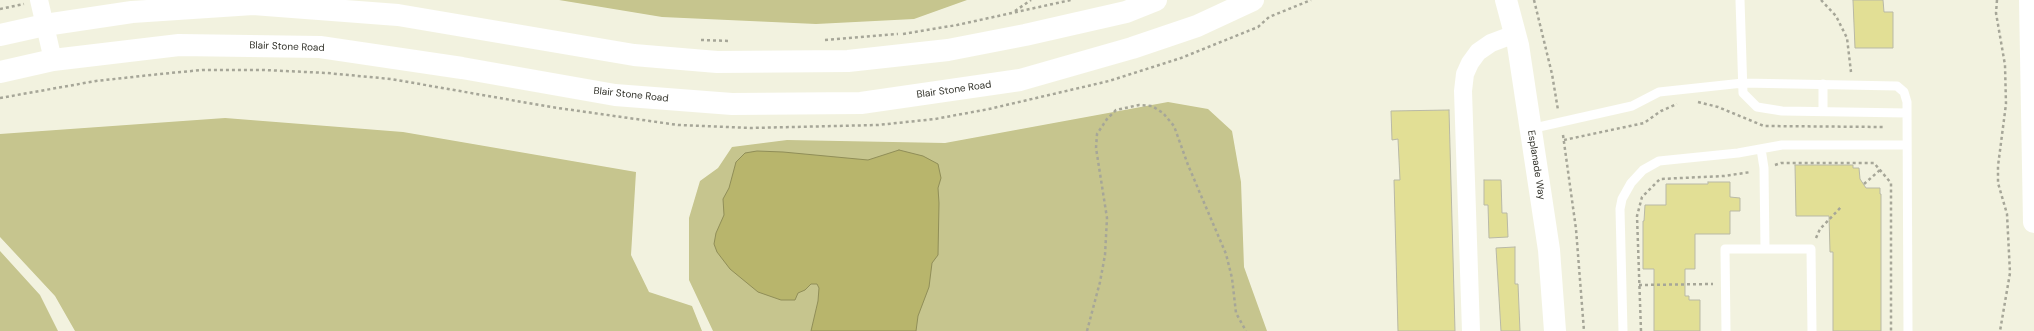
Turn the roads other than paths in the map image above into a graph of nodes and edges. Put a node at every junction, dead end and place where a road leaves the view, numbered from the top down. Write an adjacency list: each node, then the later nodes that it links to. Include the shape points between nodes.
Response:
1 (1156, 0): 7 (street, via 1126,12 1025,35 948,50 848,61 717,62 634,55 398,15 253,4 132,12)
2 (1253, 0): 10 (street, Blair Stone Road, via 1197,26 1132,48 1020,80 861,103 732,104 615,95 462,68 320,47 179,45)
3 (1506, 0): 8 (street, Esplanade Way)
4 (1740, 0): 12 (lane)
5 (2030, 0): 19 (street)
6 (31, 2): 7 (street)
7 (45, 25): 9 (street); 10 (street)
8 (1515, 34): 16 (street, Esplanade Way); 21 (street, via 1491,43 1478,52 1470,63 1463,91)
9 (0, 35)
10 (53, 60): 11 (street, Blair Stone Road)
11 (0, 72)
12 (1743, 83): 13 (lane); 14 (lane, via 1744,93 1757,107 1782,111); 16 (lane, via 1659,92 1632,106)
13 (1824, 84): 14 (lane); 15 (lane, via 1897,86 1904,92)
14 (1824, 111): 15 (lane)
15 (1907, 113): 17 (lane)
16 (1530, 129): 22 (street, Esplanade Way, via 1549,250)
17 (1907, 146): 18 (lane, via 1782,146); 26 (lane)
18 (1761, 149): 20 (lane, via 1764,168); 23 (lane, via 1659,161 1643,170 1631,183 1622,199 1620,210)
19 (2034, 222)
20 (1765, 249): 24 (lane, via 1725,249); 25 (lane, via 1811,249)
21 (1471, 331)
22 (1555, 331)
23 (1623, 331)
24 (1726, 331)
25 (1812, 331)
26 (1908, 331)

